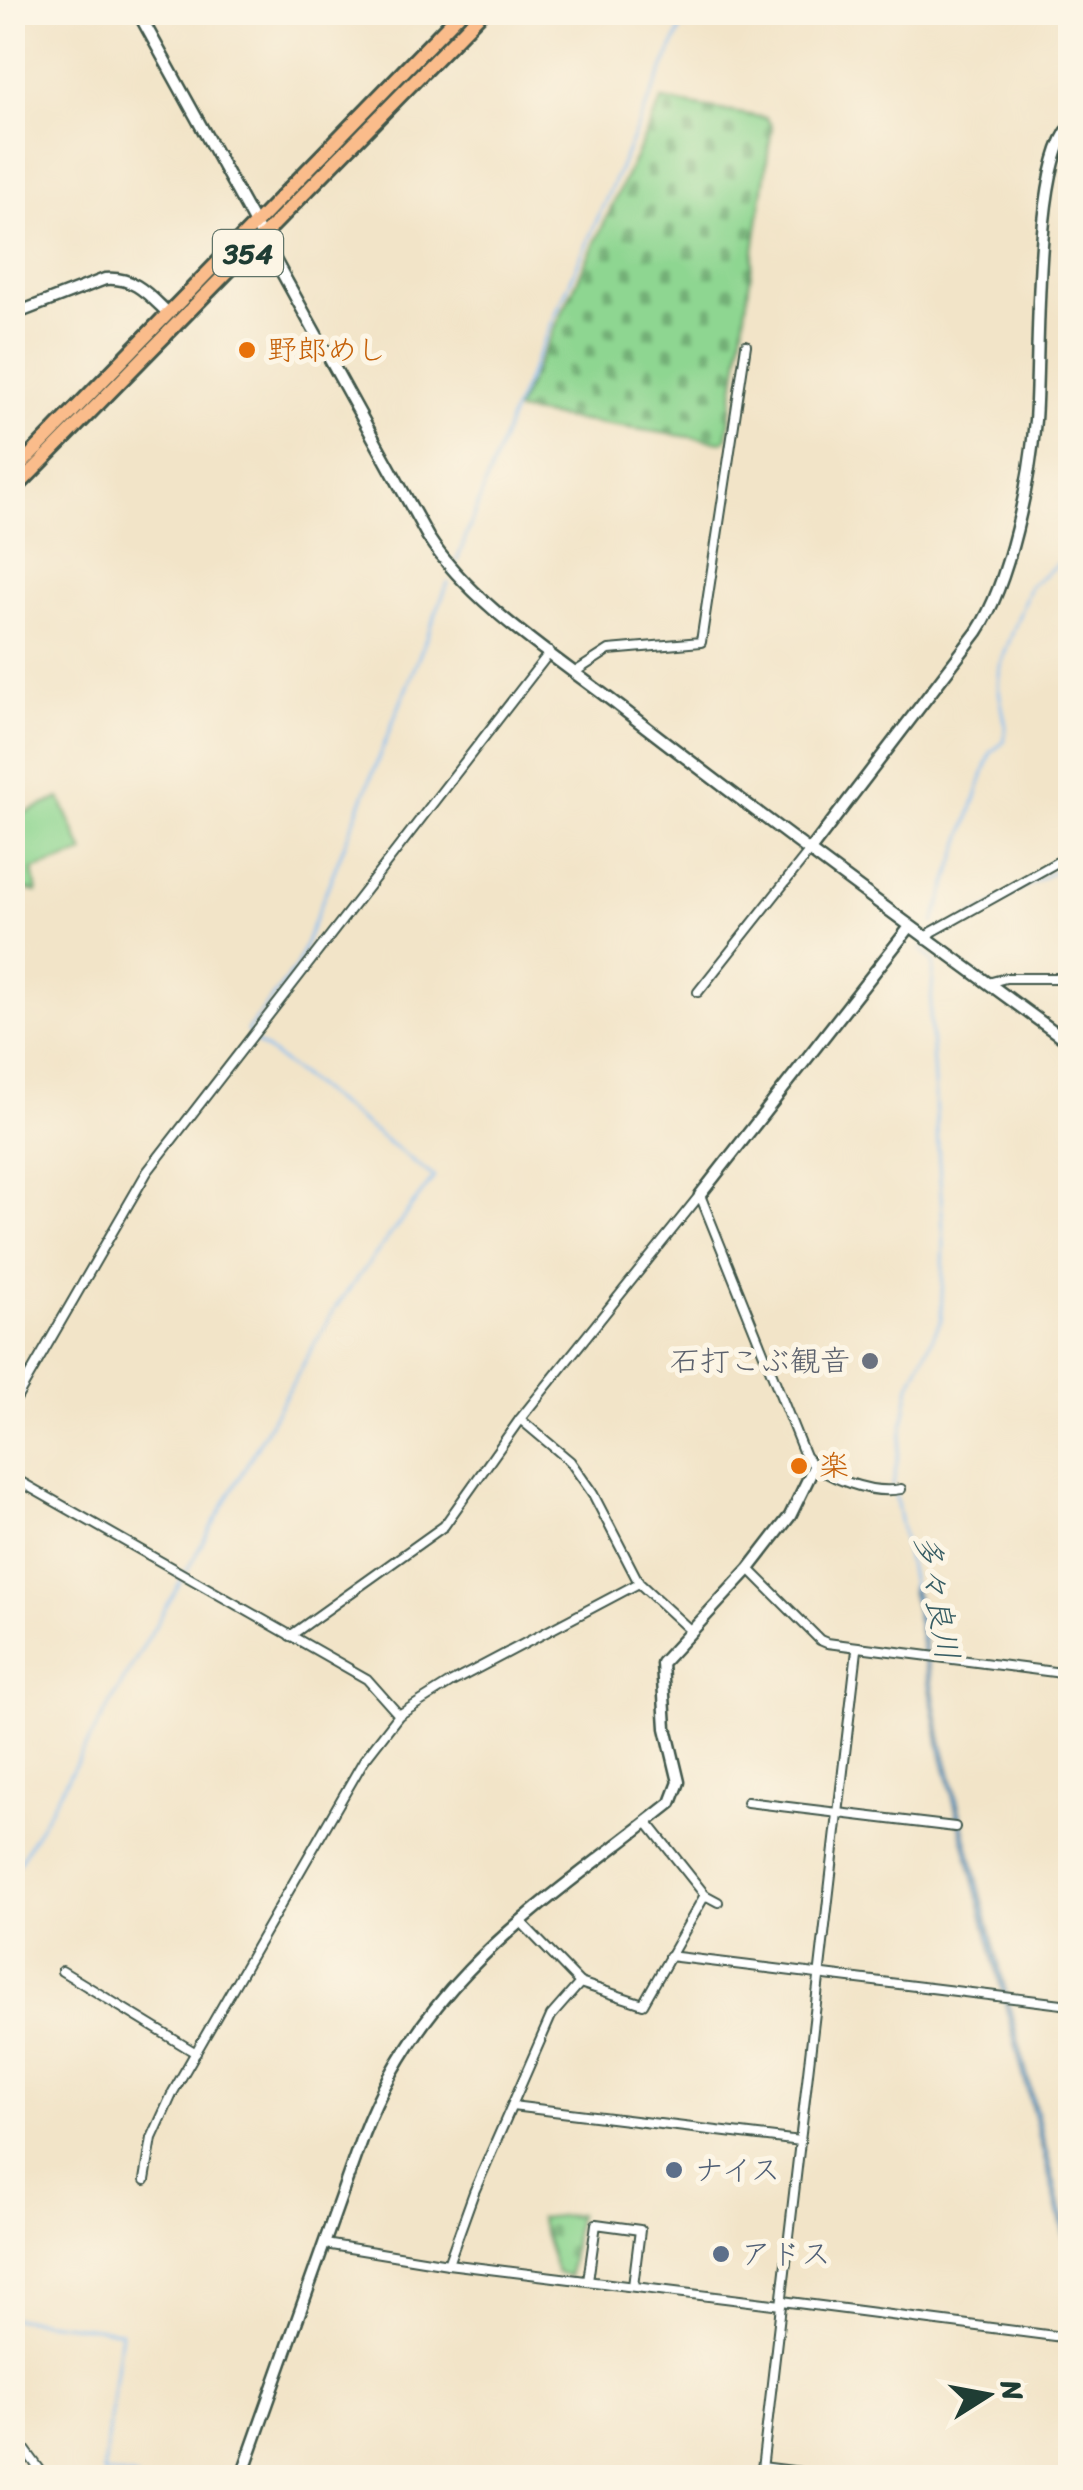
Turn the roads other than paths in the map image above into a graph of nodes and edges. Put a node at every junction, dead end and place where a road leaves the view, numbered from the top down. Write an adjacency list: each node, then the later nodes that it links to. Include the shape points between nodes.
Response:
1 (138, 12): 5 (street)
2 (461, 12): 5 (highway, 354)
3 (482, 12): 6 (highway, 354)
4 (1070, 127): 14 (street, via 1057,150 1043,235 1033,434 994,605)
5 (256, 224): 6 (street); 7 (highway, 354)
6 (263, 237): 11 (highway, 354); 12 (street, via 436,550 473,591)
7 (168, 313): 8 (street, via 141,287 111,278); 10 (highway, 354)
8 (12, 315)
9 (746, 344): 13 (street, via 702,642 610,650)
10 (12, 474)
11 (12, 492)
12 (550, 652): 13 (street); 23 (street, via 147,1172)
13 (575, 672): 14 (street)
14 (809, 852): 16 (street); 20 (street)
15 (1070, 855): 17 (street)
16 (909, 928): 17 (street); 22 (street)
17 (926, 940): 19 (street)
18 (1070, 978): 19 (street)
19 (988, 983): 21 (street)
20 (698, 992)
21 (1070, 1043)
22 (700, 1196): 24 (street); 25 (street)
23 (12, 1406)
24 (520, 1420): 29 (street, via 570,1461); 31 (street, via 444,1526)
25 (814, 1468): 27 (street, via 890,1492); 28 (street, via 790,1516)
26 (12, 1478): 31 (street)
27 (901, 1489)
28 (748, 1569): 30 (street); 32 (street, via 820,1640)
29 (639, 1583): 30 (street); 34 (street)
30 (691, 1631): 37 (street, via 666,1656 660,1674 678,1792)
31 (290, 1636): 34 (street, via 367,1680)
32 (858, 1650): 33 (street); 36 (street)
33 (1070, 1674)
34 (399, 1715): 47 (street, via 354,1778)
35 (747, 1802): 36 (street)
36 (838, 1812): 38 (street); 44 (street)
37 (647, 1822): 39 (street); 41 (street)
38 (955, 1827)
39 (705, 1895): 40 (street); 42 (street)
40 (718, 1902)
41 (520, 1920): 45 (street); 51 (street, via 474,1962 398,2058)
42 (669, 1956): 44 (street); 45 (street, via 643,2004)
43 (62, 1971): 47 (street)
44 (819, 1974): 46 (street); 49 (street)
45 (580, 1983): 48 (street, via 551,2016)
46 (1070, 2006)
47 (196, 2053): 50 (street, via 152,2138)
48 (512, 2106): 49 (street); 52 (street)
49 (800, 2140): 55 (street)
50 (144, 2180)
51 (324, 2244): 52 (street); 60 (street)
52 (448, 2264): 53 (street)
53 (588, 2281): 54 (street); 54 (street, via 596,2224 640,2230)
54 (633, 2286): 55 (street)
55 (782, 2303): 56 (street); 58 (street)
56 (1070, 2338)
57 (12, 2432): 59 (street)
58 (761, 2472): 61 (street)
59 (46, 2478)
60 (241, 2478)
61 (846, 2478)

